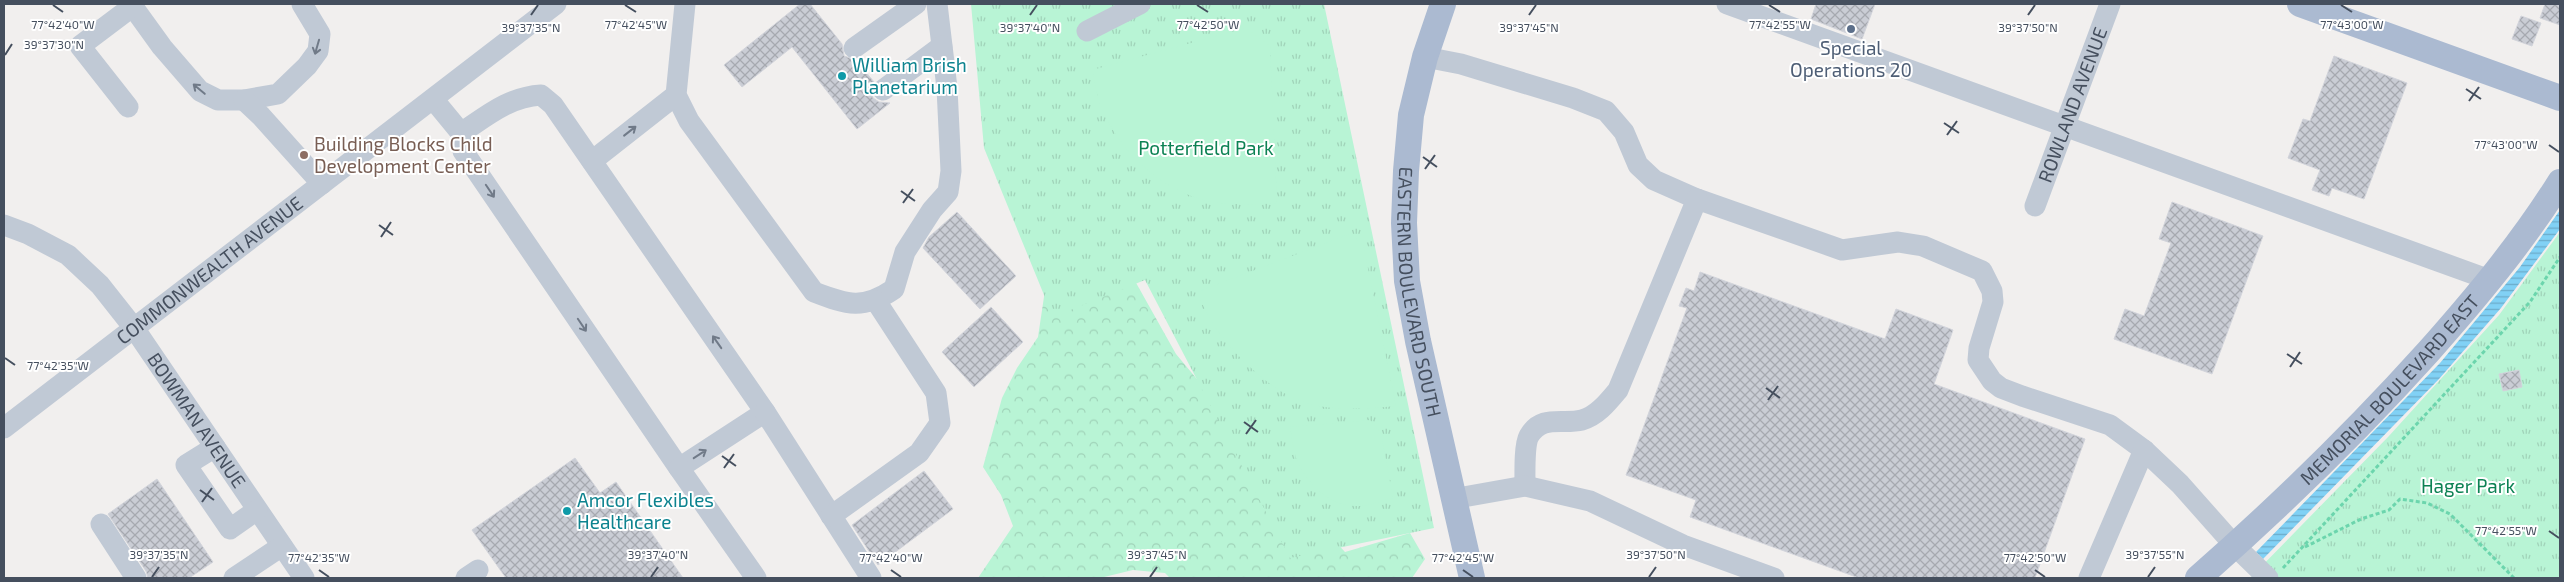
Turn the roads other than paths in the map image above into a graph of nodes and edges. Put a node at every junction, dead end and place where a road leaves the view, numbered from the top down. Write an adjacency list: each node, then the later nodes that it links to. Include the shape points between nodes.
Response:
1 (302, 4): 20 (street, one-way to 20, via 320,34 318,51 278,94)
2 (556, 4): 19 (street, COMMONWEALTH AVENUE)
3 (685, 4): 17 (street)
4 (916, 4): 14 (street)
5 (937, 4): 13 (street)
6 (1140, 4): 12 (street)
7 (1442, 4): 15 (main road, EASTERN BOULEVARD SOUTH)
8 (1727, 4): 22 (street)
9 (2110, 4): 22 (street, ROWLAND AVENUE)
10 (2300, 4): 18 (main road)
11 (132, 5): 20 (street, one-way to 11, via 218,100 200,91 162,47); 21 (street, via 80,46)
12 (1087, 31)
13 (942, 46): 16 (street); 31 (street, via 951,171 948,192 932,210 905,252 894,289)
14 (854, 48)
15 (1425, 57): 27 (street, via 1471,67 1606,111 1624,132 1638,165 1654,180); 39 (main road, EASTERN BOULEVARD SOUTH, via 1411,115 1404,223 1407,271 1418,341)
16 (883, 90)
17 (676, 94): 24 (street, one-way to 17); 31 (street, via 694,128 814,292 845,303)
18 (2560, 98)
19 (433, 99): 23 (street); 26 (street, COMMONWEALTH AVENUE)
20 (244, 100): 26 (street)
21 (128, 107)
22 (2064, 126): 28 (street, ROWLAND AVENUE); 30 (street)
23 (462, 133): 24 (street, via 523,96 542,95 553,105); 37 (street, one-way to 37, via 463,152)
24 (592, 161): 33 (street, one-way to 24)
25 (2560, 182): 30 (main road, MEMORIAL BOULEVARD EAST)
26 (322, 184): 32 (street, COMMONWEALTH AVENUE)
27 (1697, 199): 36 (street, via 1842,250 1898,242 1923,246 1982,271 1992,290 1993,302 1978,360 1992,381 2022,396 2110,425); 38 (street, via 1618,390 1603,408 1584,420 1552,420 1538,425 1528,437)
28 (2035, 206)
29 (4, 225): 32 (street, BOWMAN AVENUE, via 68,255 100,285)
30 (2490, 280): 44 (main road, MEMORIAL BOULEVARD EAST, via 2388,396)
31 (876, 301): 41 (street, via 936,393 940,423 919,453)
32 (134, 328): 34 (street, COMMONWEALTH AVENUE); 35 (street, BOWMAN AVENUE)
33 (765, 412): 37 (street, one-way to 33); 41 (street)
34 (4, 428)
35 (215, 447): 40 (street, BOWMAN AVENUE); 40 (street, via 186,465 230,528)
36 (2144, 450): 44 (street, via 2180,484); 53 (street)
37 (680, 468): 49 (street)
38 (1525, 486): 39 (street); 52 (street, via 1590,501 1683,545)
39 (1452, 499): 51 (main road, EASTERN BOULEVARD SOUTH)
40 (257, 510): 43 (street, BOWMAN AVENUE)
41 (831, 516): 50 (street)
42 (101, 524): 46 (street)
43 (282, 546): 47 (street); 48 (street, BOWMAN AVENUE)
44 (2235, 546): 45 (street); 54 (main road, MEMORIAL BOULEVARD EAST)
45 (2274, 575)
46 (136, 578)
47 (234, 578)
48 (304, 578)
49 (756, 578)
50 (871, 578)
51 (1472, 578)
52 (1774, 578)
53 (2089, 578)
54 (2198, 578)

